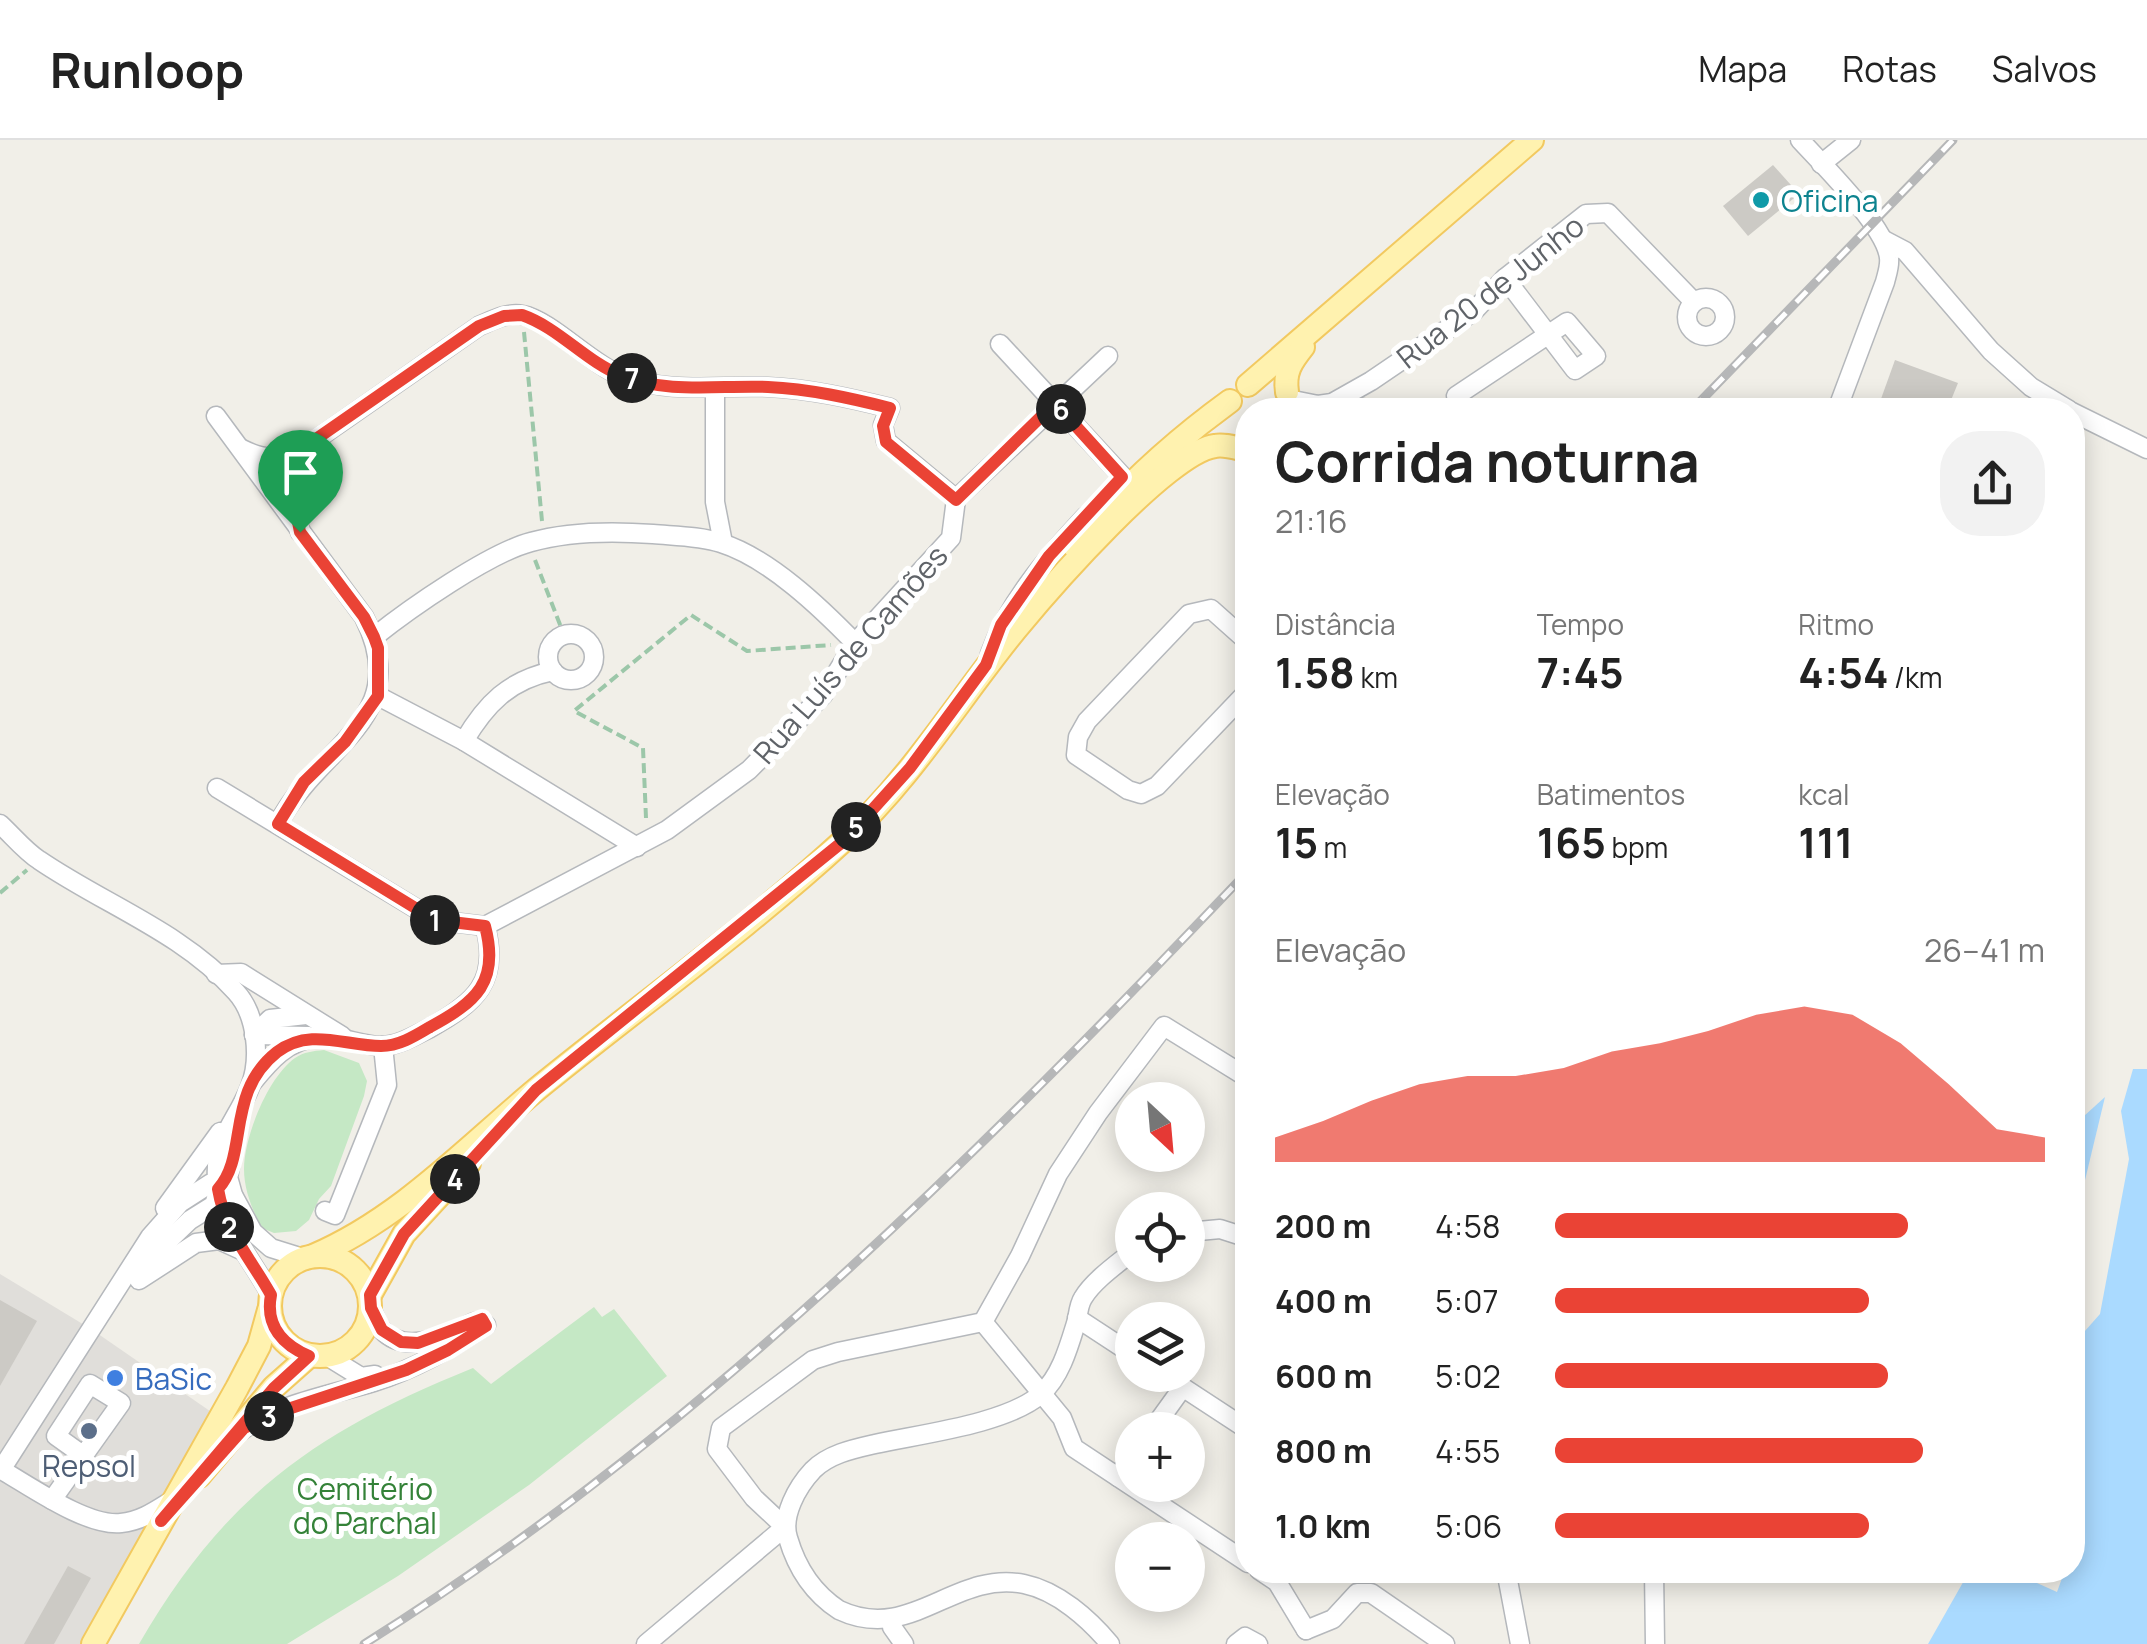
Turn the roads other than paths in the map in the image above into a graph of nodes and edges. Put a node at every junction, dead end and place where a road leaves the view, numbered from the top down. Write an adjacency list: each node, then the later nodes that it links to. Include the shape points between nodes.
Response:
1 (1532, 140): 6 (main road)
2 (1800, 140): 4 (street)
3 (1850, 140): 4 (street)
4 (1826, 152): 5 (street)
5 (1884, 240): 19 (street, via 1890,261 1885,282); 20 (street, via 1906,250 1991,351)
6 (1404, 252): 12 (main road); 16 (main road, via 1304,344 1286,380)
7 (1505, 278): 8 (street, Rua 20 de Junho, via 1586,214 1608,213); 11 (street, Rua 20 de Junho, via 1474,311); 14 (street, via 1545,334)
8 (1694, 302)
9 (1000, 344): 22 (street)
10 (1108, 356): 22 (street)
11 (1371, 382): 17 (street, Rua 20 de Junho); 18 (street)
12 (1248, 385): 15 (main road, via 1269,382); 21 (main road)
13 (715, 388): 26 (street, via 668,387 622,376 535,320 504,316 479,326); 32 (street, via 834,394 890,408 886,442); 34 (street, via 715,502)
14 (1456, 396)
15 (1290, 398)
16 (1294, 398)
17 (1341, 398)
18 (1370, 398)
19 (1842, 398)
20 (2050, 398)
21 (1230, 401): 25 (main road, via 1227,426); 30 (main road)
22 (1055, 403): 31 (street); 32 (street)
23 (216, 416): 27 (street)
24 (2085, 418): 29 (street)
25 (1235, 442)
26 (306, 446): 27 (street, via 282,458); 33 (street, via 290,482)
27 (239, 448): 33 (street)
28 (1235, 448): 38 (main road, via 1216,445 1190,455 1158,479 1071,563)
29 (2147, 450)
30 (1155, 460): 31 (street); 38 (main road, via 1112,500 1008,623)
31 (1122, 477): 38 (street, via 1049,556 1001,625)
32 (956, 500): 37 (street, Rua Luís de Camões, via 951,538)
33 (300, 532): 36 (street)
34 (724, 543): 36 (street, via 637,533 528,542 489,560); 37 (street, via 820,606)
35 (1235, 630): 41 (street, via 1211,608 1189,614 1087,720 1076,755 1141,794 1158,786)
36 (374, 637): 40 (street)
37 (855, 644): 46 (street, Rua Luís de Camões, via 822,695 749,770)
38 (986, 665): 56 (main road, via 910,768 846,839)
39 (553, 671): 39 (street, via 552,643 572,634 586,640 594,660 586,674 573,680); 42 (street, via 528,676 484,708)
40 (378, 696): 42 (street); 45 (street, via 304,782)
41 (1235, 705)
42 (464, 741): 46 (street)
43 (218, 788): 45 (street)
44 (0, 824): 48 (street, via 38,860 162,930)
45 (278, 824): 47 (street, via 435,920)
46 (637, 847): 47 (street, Rua Luís de Camões)
47 (485, 926): 53 (street, via 491,948 485,983 466,1007 407,1041)
48 (216, 974): 49 (street, via 241,973); 50 (street, via 238,994)
49 (306, 1016): 50 (street, via 270,1018); 52 (street)
50 (254, 1035): 51 (street); 55 (street)
51 (318, 1036): 52 (street); 55 (street, via 278,1052)
52 (351, 1042): 53 (street)
53 (382, 1046): 59 (street, via 387,1085 335,1215)
54 (1235, 1070): 69 (street, via 1164,1026 1058,1174)
55 (251, 1084): 57 (street)
56 (536, 1090): 63 (main road, via 376,1224); 66 (main road, via 404,1234)
57 (242, 1104): 58 (street); 65 (street, via 136,1248)
58 (227, 1187): 62 (street, via 221,1207); 63 (street, via 270,1248); 65 (street)
59 (326, 1211)
60 (1205, 1231): 61 (street)
61 (1235, 1234)
62 (241, 1250): 65 (street, via 219,1240 196,1242); 67 (street)
63 (308, 1257): 66 (main road, via 347,1263); 67 (main road, via 284,1270)
64 (1115, 1268): 68 (street, via 1082,1299)
65 (110, 1299): 77 (street)
66 (370, 1301): 71 (main road, via 358,1340 344,1351); 72 (street, via 382,1330 401,1342 418,1343 482,1319 486,1326)
67 (270, 1302): 71 (main road, via 280,1337 292,1349); 81 (main road, via 258,1346)
68 (1077, 1318): 70 (street); 74 (street, via 1057,1376)
69 (983, 1322): 74 (street); 82 (street, via 814,1360 721,1428 717,1449)
70 (1115, 1343)
71 (318, 1356): 72 (street, via 361,1377); 81 (main road, via 274,1388)
72 (406, 1370): 81 (street, via 244,1428)
73 (1191, 1392): 75 (street)
74 (1040, 1394): 78 (street, via 1062,1418 1074,1448); 82 (street, via 1001,1416 845,1450 815,1468 796,1492)
75 (1235, 1421)
76 (84, 1456): 76 (street, via 121,1403 90,1384 56,1436); 79 (street)
77 (0, 1470): 79 (street)
78 (1115, 1475)
79 (52, 1500): 81 (street, via 117,1524)
80 (1156, 1502): 83 (street)
81 (166, 1511): 89 (main road)
82 (785, 1527): 87 (street, via 794,1558 826,1601 853,1619); 90 (street)
83 (1235, 1554)
84 (1283, 1583): 88 (street)
85 (1508, 1583): 96 (street)
86 (1654, 1583): 97 (street)
87 (892, 1627): 91 (street); 92 (street, via 990,1583 1024,1584 1076,1611)
88 (1302, 1637): 95 (street, via 1333,1619 1358,1592 1371,1593)
89 (93, 1644)
90 (646, 1644)
91 (904, 1644)
92 (1110, 1644)
93 (1236, 1644): 94 (street, via 1245,1637)
94 (1258, 1644)
95 (1445, 1644)
96 (1520, 1644)
97 (1655, 1644)

